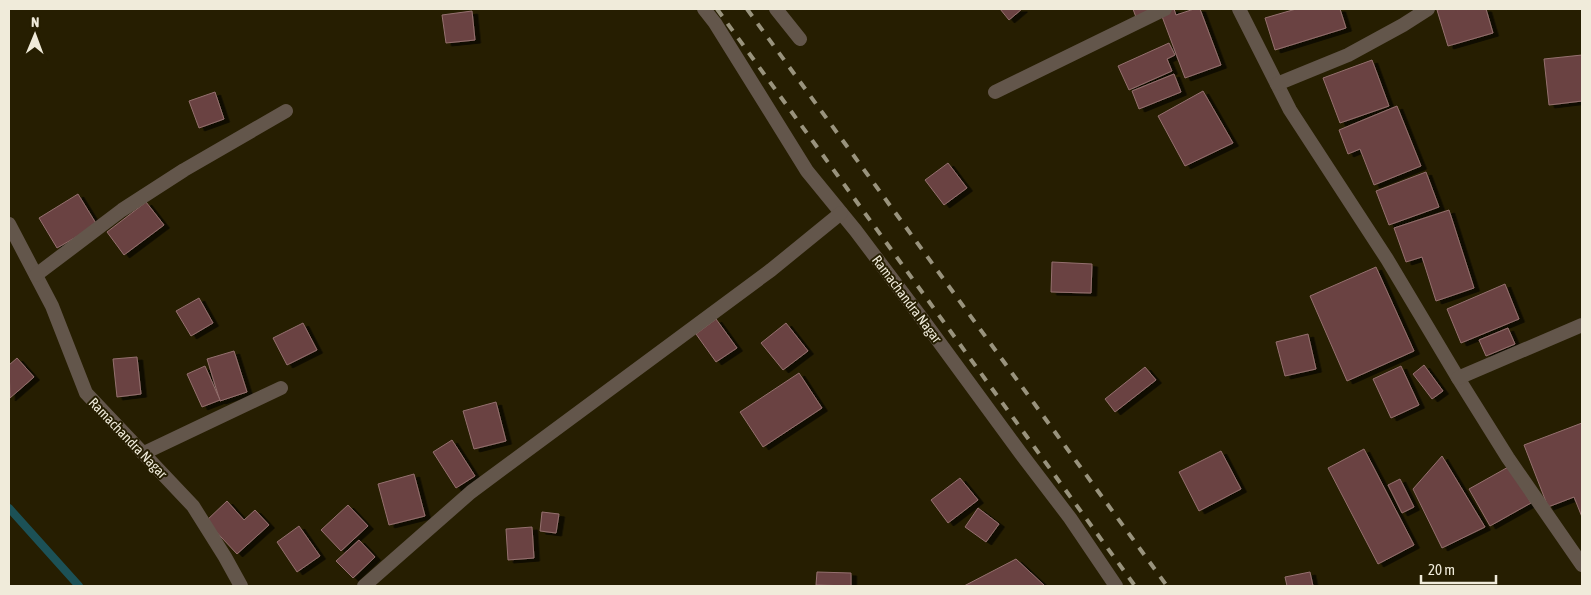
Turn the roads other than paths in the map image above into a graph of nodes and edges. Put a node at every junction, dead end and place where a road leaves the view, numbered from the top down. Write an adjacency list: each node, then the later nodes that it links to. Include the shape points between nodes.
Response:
1 (704, 9): 10 (street, Ramachandra Nagar, via 807,171)
2 (776, 9): 6 (street)
3 (1165, 9): 8 (street)
4 (1239, 9): 7 (street)
5 (1428, 9): 7 (street, via 1348,55)
6 (800, 39)
7 (1277, 84): 14 (street, via 1290,110 1387,259)
8 (995, 92)
9 (286, 111): 12 (street, via 122,210)
10 (841, 213): 19 (street, via 770,270 471,492); 20 (street, Ramachandra Nagar, via 1070,518)
11 (9, 224): 12 (street, Ramachandra Nagar)
12 (36, 275): 16 (street, Ramachandra Nagar, via 52,306 86,393)
13 (1582, 325): 14 (street)
14 (1458, 378): 17 (street, via 1508,458)
15 (281, 388): 16 (street)
16 (144, 453): 18 (street, Ramachandra Nagar, via 193,506)
17 (1582, 565)
18 (241, 586)
19 (364, 586)
20 (1116, 586)

